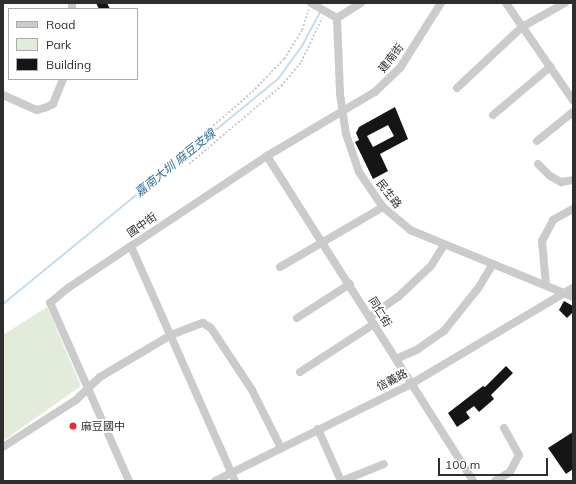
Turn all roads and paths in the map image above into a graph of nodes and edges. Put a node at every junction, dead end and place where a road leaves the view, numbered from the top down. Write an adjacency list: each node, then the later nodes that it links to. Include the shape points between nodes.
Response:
1 (311, 3): 6 (street); 17 (path, via 302,30 284,59 252,92)
2 (362, 3): 7 (street)
3 (441, 3): 14 (street, 建南街, via 400,68 375,92)
4 (506, 3): 8 (street)
5 (565, 3): 8 (street)
6 (325, 9): 7 (street); 20 (path, via 301,62 281,86)
7 (337, 18): 14 (street, 民生路, via 340,94)
8 (522, 27): 9 (street); 11 (street)
9 (550, 66): 13 (street); 16 (street)
10 (63, 80): 12 (street, via 53,104 47,108 36,110)
11 (457, 88)
12 (3, 96)
13 (573, 100)
14 (343, 109): 19 (street, 國中街); 23 (street, 民生路, via 346,134 353,158)
15 (573, 112): 18 (street)
16 (493, 115)
17 (207, 131)
18 (537, 141)
19 (267, 156): 25 (street, 同仁街); 27 (street, 國中街)
20 (189, 164)
21 (538, 164): 22 (street, via 560,182)
22 (573, 180)
23 (383, 207): 25 (street); 26 (street, 民生路, via 410,230)
24 (573, 209): 31 (street, via 554,220 542,241)
25 (323, 242): 29 (street); 30 (street, 同仁街)
26 (444, 245): 28 (street, 民生路); 36 (street, via 431,266)
27 (131, 246): 37 (street, 國中街); 41 (street, via 68,288 50,304)
28 (493, 264): 31 (street, 民生路); 38 (street, via 479,287 444,331 418,349)
29 (280, 267)
30 (350, 284): 35 (street); 36 (street, 同仁街)
31 (546, 285): 33 (street, 民生路)
32 (573, 288): 33 (street, 信義路)
33 (565, 292): 34 (street, 民生路); 40 (street, 信義路)
34 (573, 297)
35 (297, 318)
36 (372, 320): 38 (street, 同仁街); 39 (street)
37 (171, 335): 41 (street, via 100,377); 45 (street, via 203,323 211,328 252,390); 47 (street, 國中街)
38 (396, 359): 40 (street, 同仁街)
39 (300, 372)
40 (411, 384): 43 (street, 信義路); 52 (street, 同仁街)
41 (88, 389): 44 (street, via 55,415); 48 (street)
42 (504, 428): 53 (street, via 519,455 510,472)
43 (318, 429): 45 (street, 信義路); 51 (street)
44 (3, 447)
45 (280, 448): 47 (street, 信義路)
46 (384, 464): 51 (street)
47 (232, 473): 49 (street, 信義路); 50 (street, 國中街)
48 (129, 481)
49 (215, 481)
50 (236, 481)
51 (342, 481)
52 (473, 481)
53 (495, 481)

